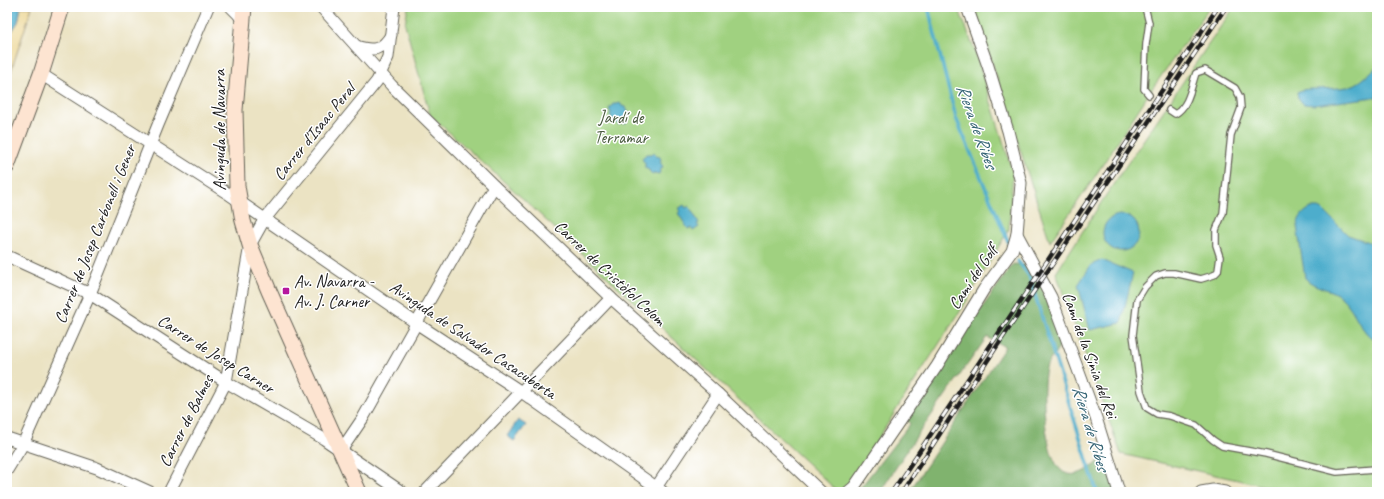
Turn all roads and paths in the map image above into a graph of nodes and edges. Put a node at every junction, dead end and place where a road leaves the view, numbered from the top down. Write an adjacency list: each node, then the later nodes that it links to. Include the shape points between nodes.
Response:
1 (62, 7): 11 (street)
2 (231, 7): 8 (street, via 238,14)
3 (321, 7): 10 (street, Carrer de Cristòfol Colom)
4 (394, 7): 9 (street, Carrer d'Isaac Peral)
5 (967, 7): 20 (street, Camí del Golf, via 1008,131 1021,183)
6 (1145, 7): 13 (lane, via 1149,23 1144,89)
7 (208, 8): 15 (street, Carrer de Josep Carbonell i Gener)
8 (243, 14): 18 (street, Avinguda de Navarra, via 235,110)
9 (391, 34): 10 (street, via 381,47 371,50); 12 (street, Carrer d'Isaac Peral, via 388,57)
10 (356, 46): 12 (street, Carrer de Cristòfol Colom)
11 (41, 74): 15 (street, Avinguda de Salvador Casacuberta); 16 (street)
12 (380, 74): 17 (street, Carrer de Cristòfol Colom); 19 (street, Carrer d'Isaac Peral, via 377,81)
13 (1149, 95)
14 (1169, 110): 32 (lane, via 1175,114 1182,110 1196,72 1205,70 1234,88 1240,97 1241,108 1231,135 1223,213 1216,230 1216,245 1220,257 1218,271 1201,279 1174,273 1156,276 1145,287 1138,300 1133,335 1141,391 1147,408 1156,414 1196,425 1222,446 1337,472)
15 (150, 145): 18 (street, Avinguda de Salvador Casacuberta); 23 (street, Carrer de Josep Carbonell i Gener)
16 (7, 166)
17 (494, 186): 24 (street, Carrer de Cristòfol Colom); 25 (street)
18 (239, 203): 19 (street, Avinguda de Salvador Casacuberta); 21 (street, Avinguda de Navarra)
19 (264, 220): 21 (street, Carrer d'Isaac Peral); 25 (street, Avinguda de Salvador Casacuberta)
20 (1017, 234): 41 (street, Camí del Golf, via 1012,251 965,318 937,366 854,487); 42 (street, Camí de la Sínia del Rei, via 1051,297 1096,418)
21 (250, 245): 26 (street, Carrer de Balmes); 31 (street, Avinguda de Navarra)
22 (7, 256): 23 (street, Carrer de Josep Carner)
23 (90, 294): 26 (street, Carrer de Josep Carner); 30 (street, Carrer de Josep Carbonell i Gener)
24 (611, 298): 27 (street); 28 (street, Carrer de Cristòfol Colom)
25 (416, 323): 27 (street, Avinguda de Salvador Casacuberta); 31 (street, via 363,418)
26 (226, 382): 31 (street, Carrer de Josep Carner, via 324,439); 36 (street, Carrer de Balmes)
27 (520, 391): 34 (street, Avinguda de Salvador Casacuberta); 39 (street)
28 (718, 394): 34 (street); 40 (street, Carrer de Cristòfol Colom)
29 (7, 438): 30 (street)
30 (23, 444): 33 (street, Carrer de Josep Carbonell i Gener); 35 (street, via 97,468)
31 (340, 452): 37 (street, Avinguda de Navarra); 38 (street, Carrer de Josep Carner)
32 (1376, 469)
33 (7, 470)
34 (658, 490)
35 (150, 492)
36 (169, 492)
37 (359, 492)
38 (402, 492)
39 (425, 492)
40 (821, 492)
41 (848, 492)
42 (1119, 492)
43 (1201, 492): 44 (street)
44 (1225, 492)

